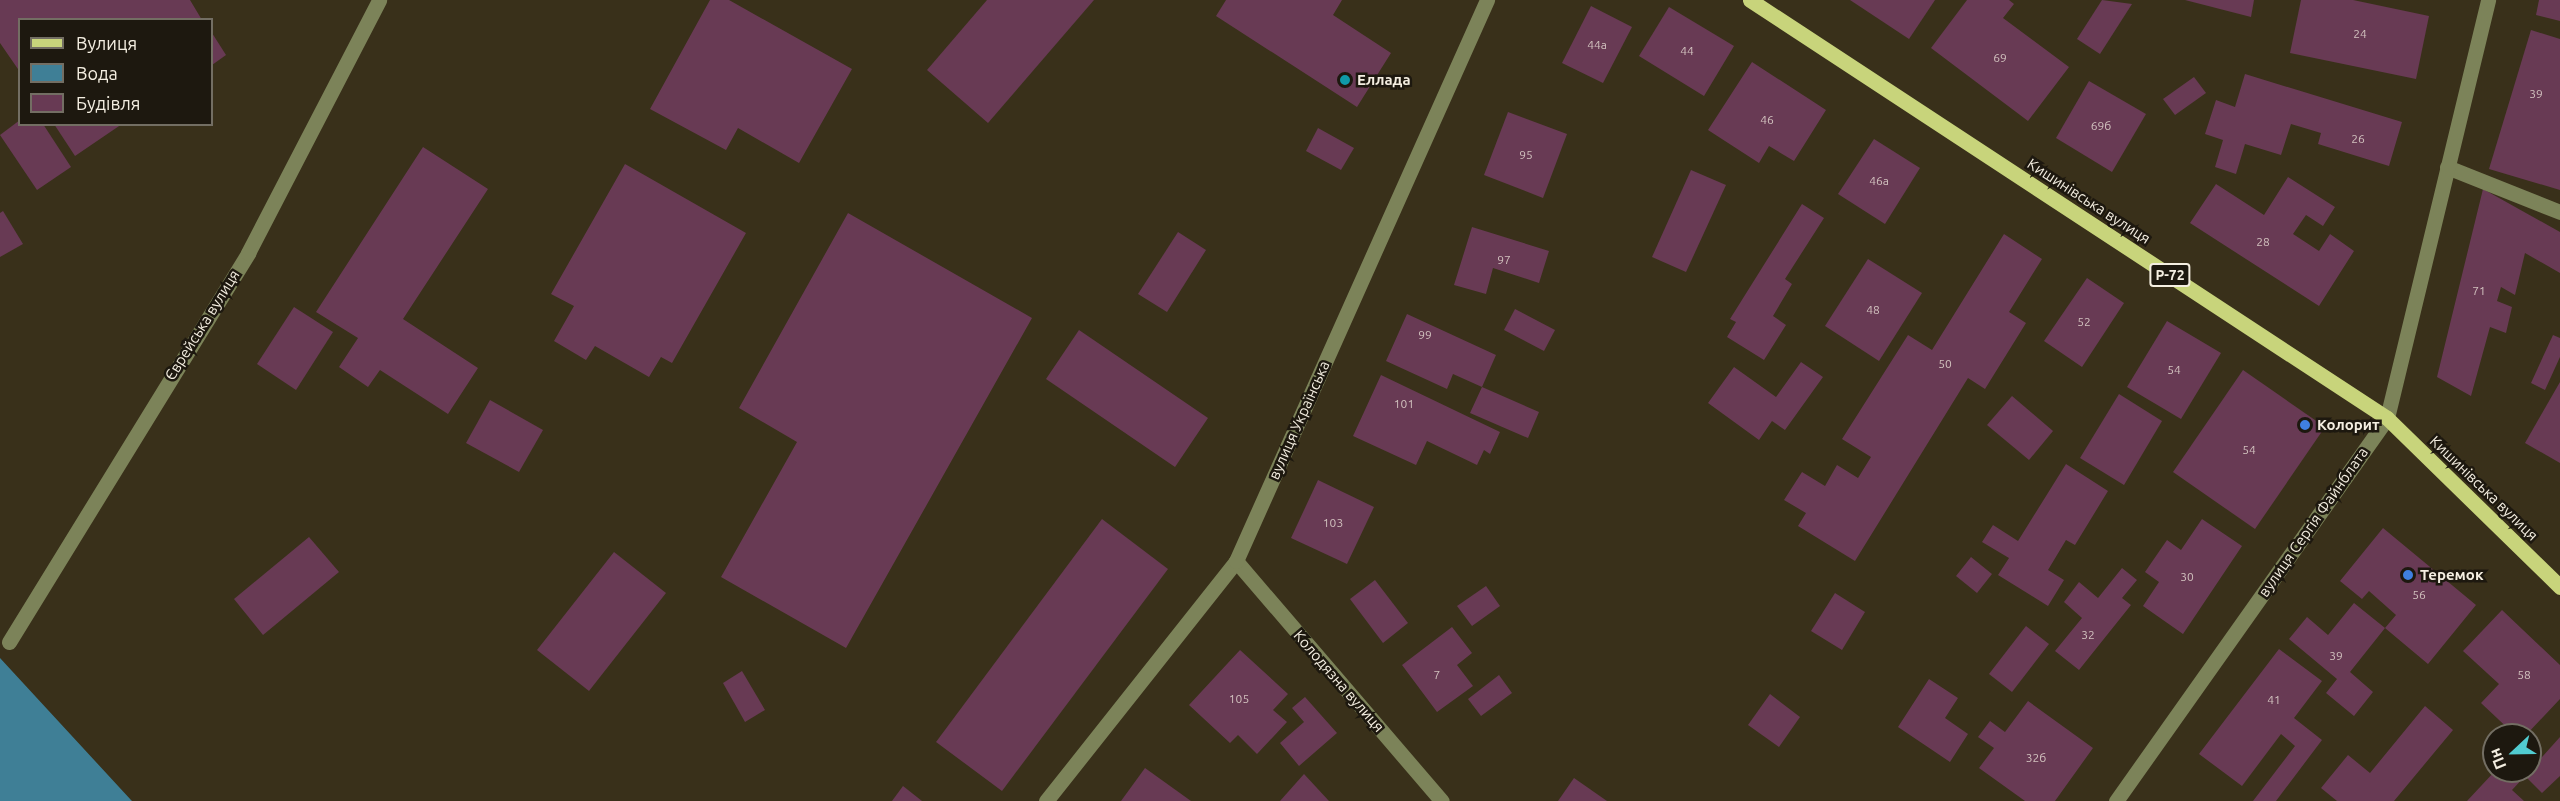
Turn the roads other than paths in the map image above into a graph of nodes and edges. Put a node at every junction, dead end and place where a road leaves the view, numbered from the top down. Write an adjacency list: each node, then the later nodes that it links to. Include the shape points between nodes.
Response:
1 (379, 0): 10 (street, Єврейська вулиця, via 248,253)
2 (1487, 0): 8 (street, вулиця Українська)
3 (1750, 0): 7 (main road, Кишинівська вулиця / Р-72)
4 (2488, 0): 5 (street, вулиця Сергія Файнблата)
5 (2447, 167): 6 (street); 7 (street, вулиця Сергія Файнблата)
6 (2560, 212)
7 (2387, 418): 9 (main road, Кишинівська вулиця / Р-72); 13 (street, вулиця Сергія Файнблата)
8 (1236, 561): 11 (street, вулиця Українська); 12 (street, Колодязна вулиця)
9 (2560, 587)
10 (9, 642)
11 (1046, 801)
12 (1443, 801)
13 (2116, 801)

